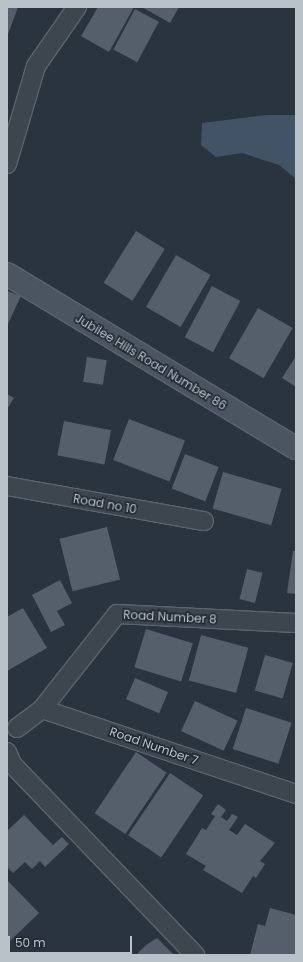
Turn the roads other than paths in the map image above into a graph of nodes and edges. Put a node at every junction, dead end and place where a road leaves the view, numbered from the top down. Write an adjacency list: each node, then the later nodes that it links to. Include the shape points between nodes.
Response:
1 (77, 7): 2 (street, via 36,66)
2 (9, 146): 3 (street)
3 (7, 164)
4 (7, 274): 5 (street, Jubilee Hills Road Number 86)
5 (296, 448)
6 (7, 486): 7 (street, Road no 10)
7 (204, 521)
8 (296, 623): 9 (street, Road Number 8, via 117,614)
9 (42, 709): 10 (street); 13 (street, Road Number 7)
10 (12, 726): 11 (street, via 19,735 17,742)
11 (7, 746)
12 (7, 752): 14 (street, via 12,764)
13 (296, 794)
14 (195, 955)

